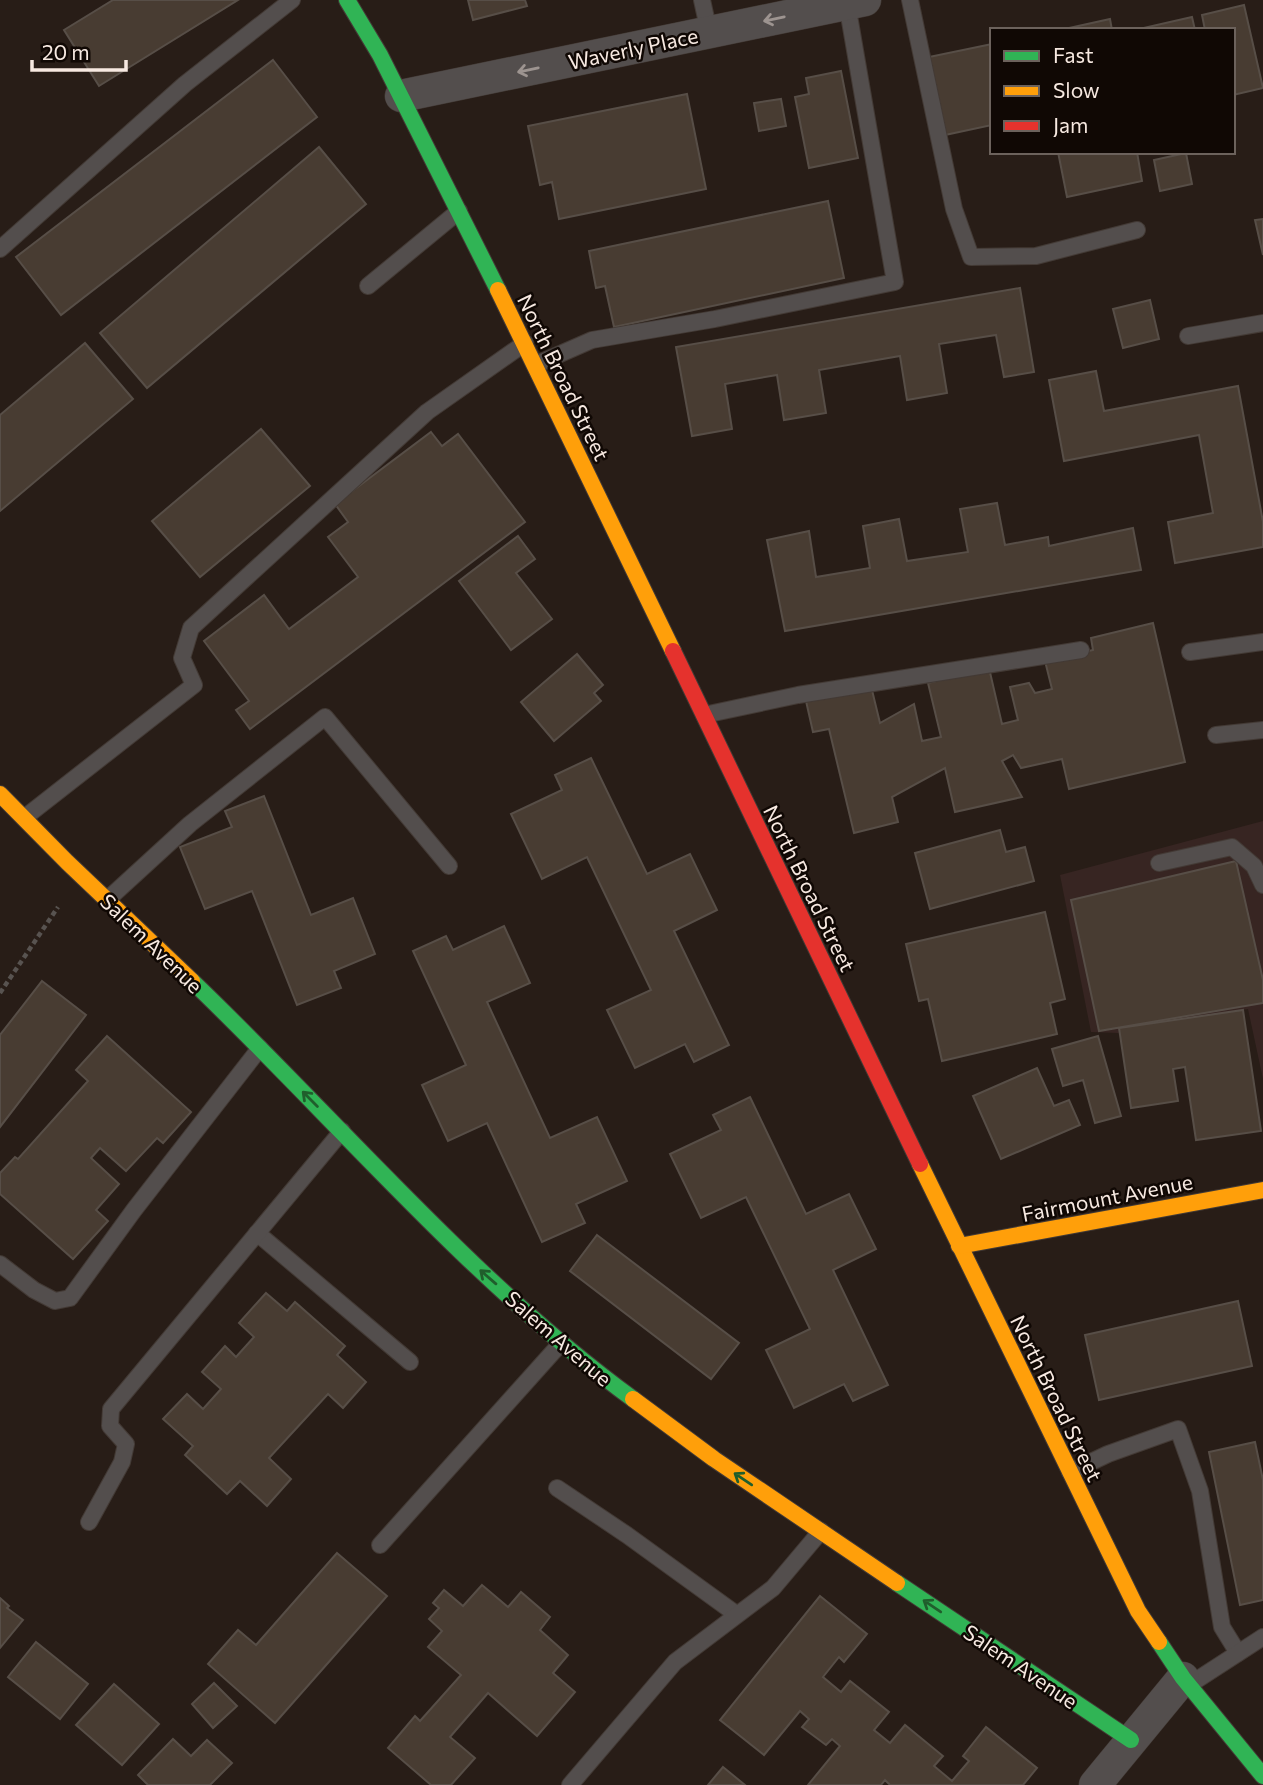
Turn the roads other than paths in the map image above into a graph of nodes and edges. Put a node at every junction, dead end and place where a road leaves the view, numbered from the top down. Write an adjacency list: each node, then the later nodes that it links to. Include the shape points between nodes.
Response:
1 (292, 0): 10 (lane, via 185,84)
2 (347, 0): 7 (main road, North Broad Street)
3 (702, 0): 6 (lane)
4 (910, 0): 9 (lane, via 954,209 971,257 1036,256)
5 (857, 1): 6 (street, Waverly Place, one-way to 6); 15 (lane, via 895,282 592,340)
6 (709, 33): 7 (street, Waverly Place, one-way to 7)
7 (401, 96): 8 (main road, North Broad Street)
8 (459, 211): 11 (lane); 14 (main road, North Broad Street)
9 (1137, 230)
10 (0, 249)
11 (368, 286)
12 (1263, 323): 13 (lane)
13 (1188, 336)
14 (525, 343): 15 (main road, North Broad Street); 23 (lane, via 427,412 191,628 182,658 194,685)
15 (535, 365): 19 (main road, North Broad Street)
16 (1263, 642): 18 (lane)
17 (1081, 650): 19 (lane, via 798,695)
18 (1190, 652)
19 (704, 715): 32 (main road, North Broad Street)
20 (1263, 730): 21 (lane)
21 (1216, 735)
22 (0, 794): 23 (main road, Salem Avenue)
23 (24, 818): 27 (main road, Salem Avenue)
24 (1159, 863): 26 (lane, via 1232,847 1254,866)
25 (449, 866): 27 (lane, via 325,717 190,824)
26 (1263, 885)
27 (107, 900): 28 (main road, Salem Avenue)
28 (260, 1048): 29 (main road, Salem Avenue, one-way to 28); 33 (lane, via 70,1298 55,1301)
29 (342, 1131): 31 (lane); 34 (main road, Salem Avenue, one-way to 29, via 479,1270)
30 (1263, 1190): 32 (main road, Fairmount Avenue)
31 (257, 1233): 35 (lane); 38 (lane, via 111,1409 110,1426 127,1444)
32 (959, 1246): 36 (main road, North Broad Street)
33 (0, 1264)
34 (562, 1342): 39 (main road, Salem Avenue, one-way to 34, via 714,1459); 40 (lane)
35 (410, 1362)
36 (1070, 1472): 43 (lane, via 1178,1429 1200,1491 1222,1627); 44 (main road, North Broad Street, via 1138,1611)
37 (557, 1488): 41 (lane)
38 (89, 1522)
39 (821, 1531): 41 (lane, via 773,1588); 45 (main road, Salem Avenue, one-way to 39)
40 (380, 1545)
41 (736, 1614): 47 (lane, via 675,1661)
42 (1263, 1637): 43 (lane)
43 (1238, 1653): 44 (lane)
44 (1186, 1681): 45 (street); 46 (main road, North Broad Street)
45 (1130, 1740): 48 (street)
46 (1263, 1776)
47 (570, 1785)
48 (1095, 1785)

